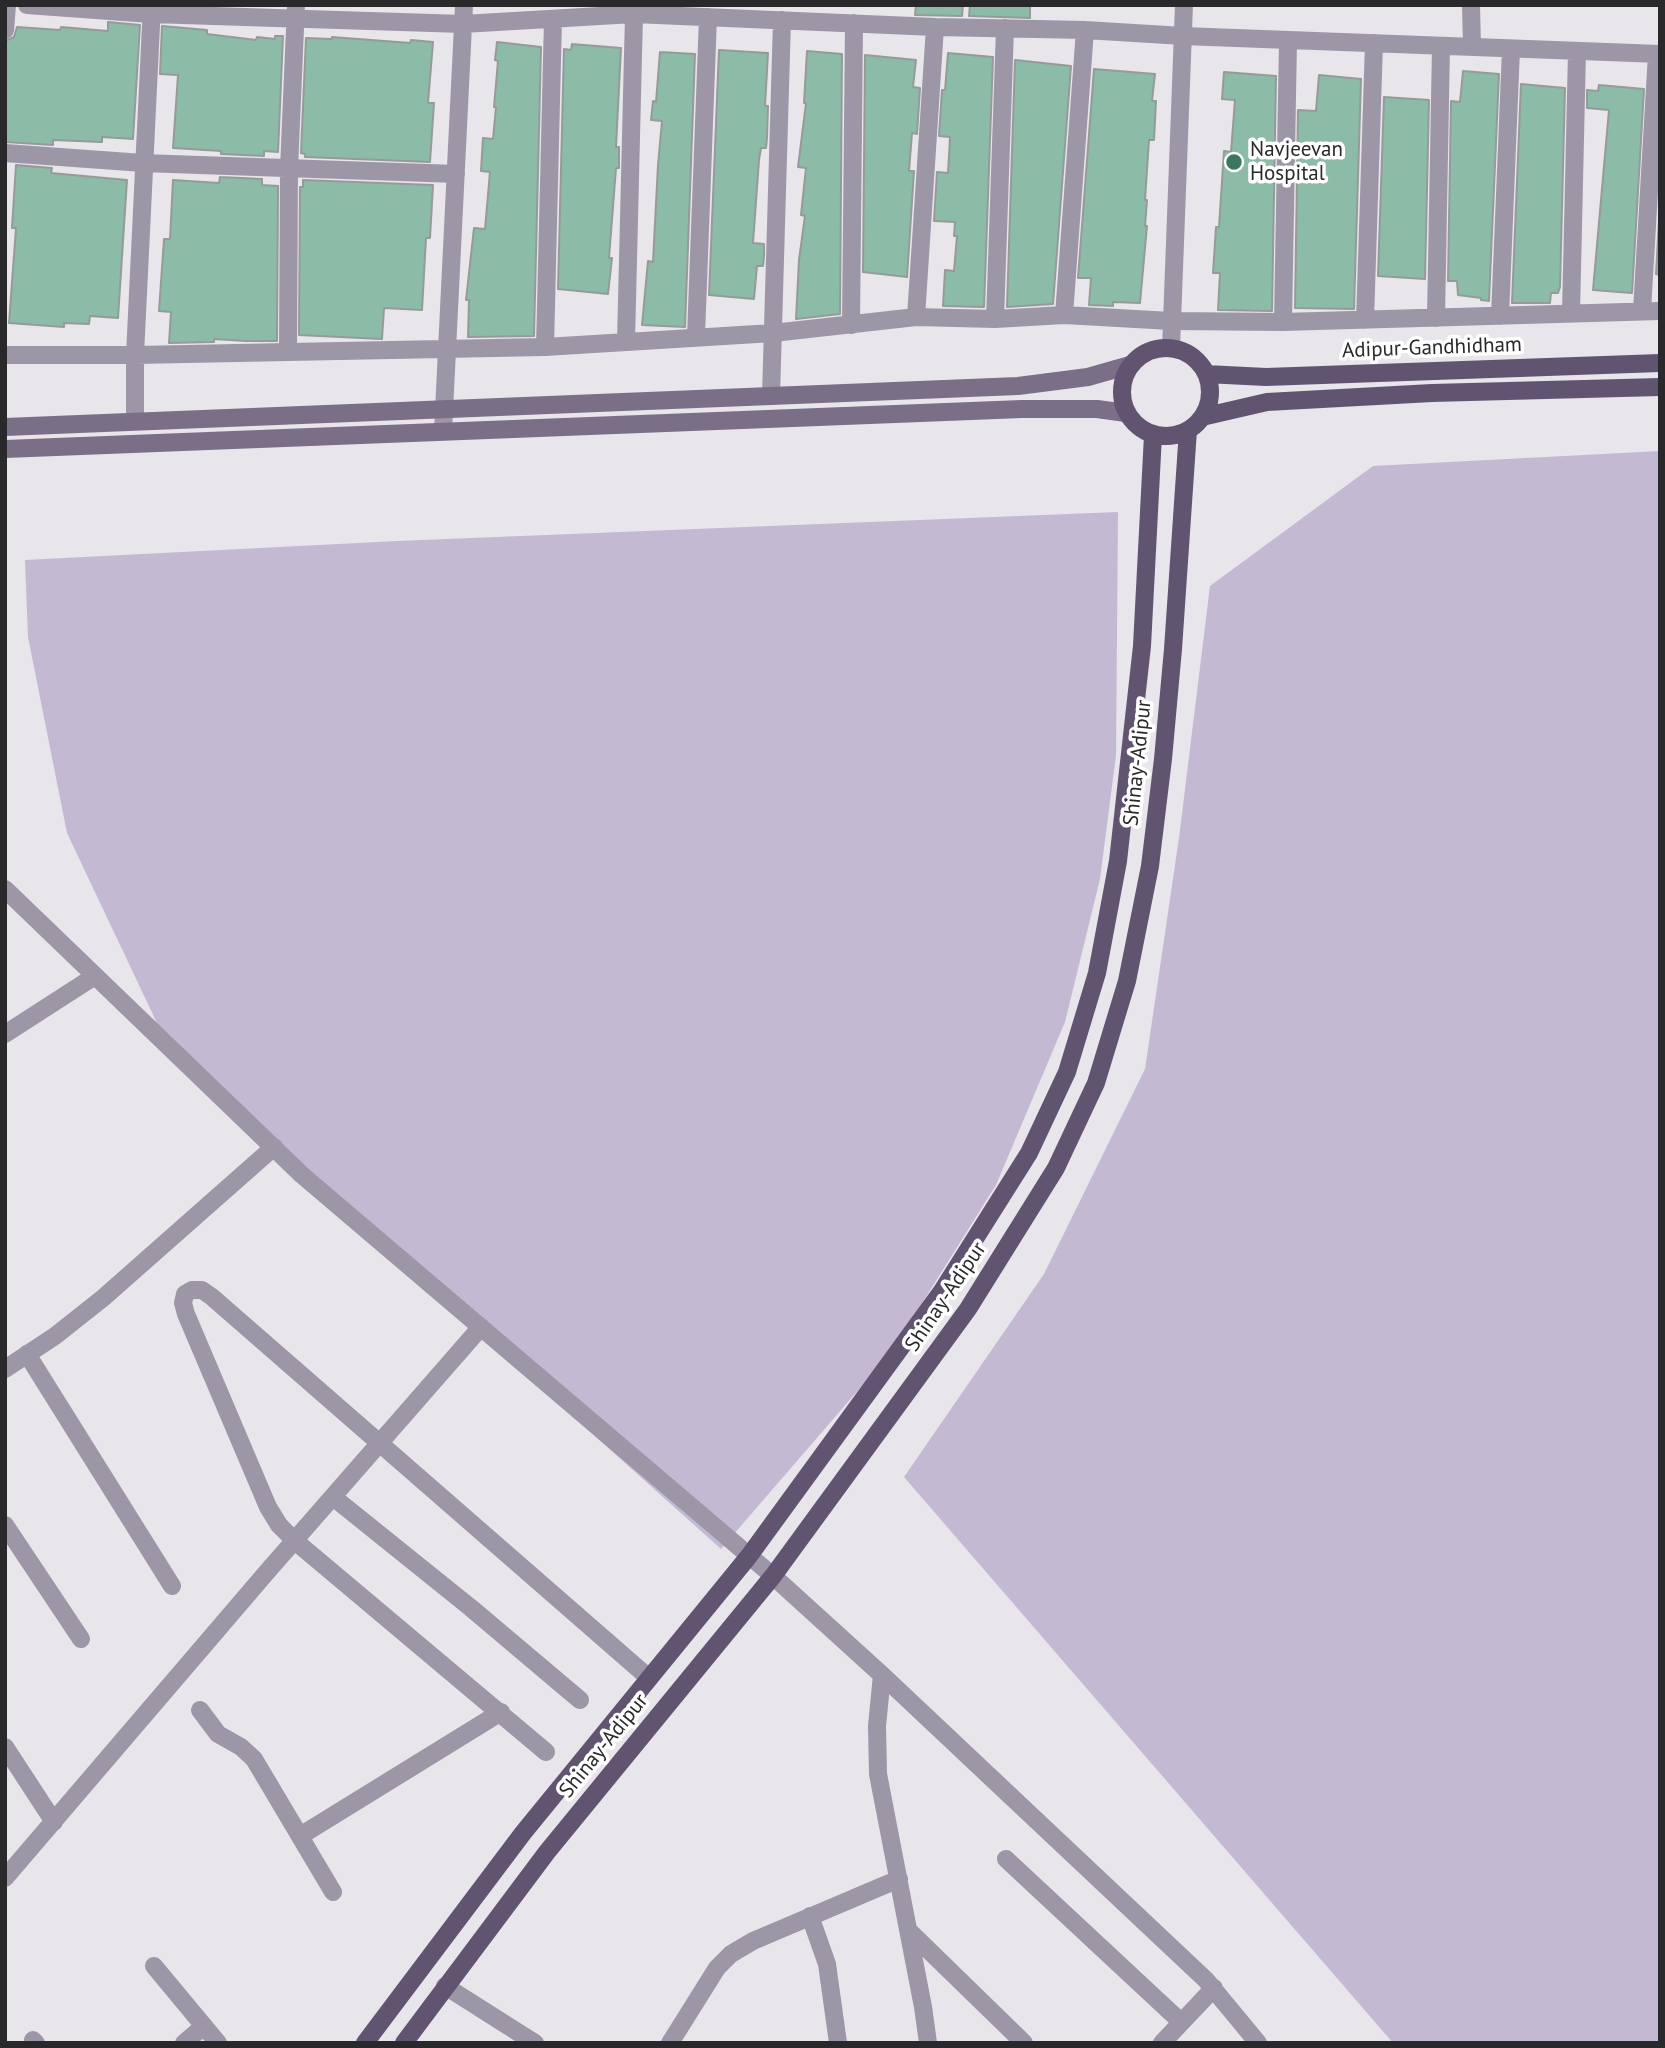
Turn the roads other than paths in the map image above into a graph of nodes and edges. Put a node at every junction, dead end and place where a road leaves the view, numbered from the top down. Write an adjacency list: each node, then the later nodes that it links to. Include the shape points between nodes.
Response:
1 (7, 5): 16 (street)
2 (27, 5): 5 (street)
3 (464, 5): 13 (street)
4 (1184, 5): 18 (street)
5 (152, 10): 6 (street); 27 (street)
6 (295, 12): 13 (street); 28 (street)
7 (1471, 12): 22 (street)
8 (634, 14): 9 (street); 10 (street); 43 (street)
9 (708, 17): 11 (street); 42 (street)
10 (553, 19): 13 (street); 44 (street)
11 (782, 20): 12 (street); 41 (street)
12 (854, 23): 14 (street); 40 (street)
13 (463, 24): 29 (street)
14 (934, 26): 15 (street); 34 (street)
15 (1005, 28): 17 (street); 36 (street)
16 (5, 30)
17 (1085, 30): 18 (street); 32 (street)
18 (1183, 36): 19 (street); 38 (street)
19 (1288, 40): 20 (street); 39 (street)
20 (1374, 43): 21 (street); 37 (street)
21 (1441, 46): 22 (street); 35 (street)
22 (1472, 47): 23 (street)
23 (1511, 49): 24 (street); 33 (street)
24 (1577, 51): 25 (street); 31 (street)
25 (1658, 54): 30 (street)
26 (5, 153): 27 (street)
27 (143, 163): 28 (street); 49 (street)
28 (289, 169): 29 (street); 47 (street)
29 (456, 174): 46 (street)
30 (1651, 311): 31 (street)
31 (1570, 313): 33 (street)
32 (1063, 315): 36 (street); 38 (street)
33 (1500, 316): 35 (street)
34 (916, 317): 36 (street); 40 (street)
35 (1436, 318): 37 (street)
36 (995, 319)
37 (1365, 320): 39 (street)
38 (1171, 321): 39 (street); 45 (street)
39 (1283, 322)
40 (850, 325): 41 (street)
41 (773, 333): 42 (street); 54 (street)
42 (696, 337): 43 (street)
43 (626, 342): 44 (street)
44 (545, 347): 46 (street)
45 (1171, 348): 51 (main road, via 1155,349); 52 (main road, via 1198,361)
46 (447, 350): 47 (street); 55 (street)
47 (288, 351): 49 (street)
48 (5, 355): 49 (street)
49 (135, 355): 58 (street)
50 (1660, 363): 52 (main road, Adipur-Gandhidham, via 1266,377)
51 (1130, 365): 54 (main road, via 1088,377 1018,386); 56 (main road, via 1121,397)
52 (1206, 373): 57 (main road, via 1210,396)
53 (1660, 387): 57 (main road, via 1267,402)
54 (771, 396): 55 (main road)
55 (444, 409): 58 (main road); 61 (street)
56 (1126, 413): 61 (main road, via 1021,409); 62 (main road)
57 (1202, 417): 60 (main road)
58 (135, 421): 59 (main road)
59 (5, 427)
60 (1188, 430): 62 (main road, via 1171,436); 76 (main road, Shinay-Adipur, via 1173,649 1150,866 1127,981 1096,1083 1056,1168 968,1309)
61 (443, 431): 63 (main road)
62 (1153, 435): 75 (main road, Shinay-Adipur, via 1142,646 1118,861 1097,973 1066,1072 1029,1153 942,1291)
63 (5, 449)
64 (5, 889): 65 (street)
65 (95, 976): 66 (street); 67 (street)
66 (5, 1034)
67 (274, 1147): 68 (street); 69 (street, via 103,1298)
68 (481, 1327): 71 (street); 75 (street)
69 (27, 1354): 70 (street); 77 (street)
70 (5, 1369)
71 (380, 1443): 72 (street); 74 (street, via 212,1297 202,1290 185,1294 186,1314 268,1507); 80 (street)
72 (333, 1497): 74 (street); 81 (street)
73 (5, 1525): 78 (street)
74 (295, 1541): 83 (street); 86 (street)
75 (749, 1556): 76 (street); 80 (main road, Shinay-Adipur)
76 (773, 1576): 79 (street); 95 (main road, Shinay-Adipur, via 547,1852)
77 (172, 1586)
78 (81, 1639)
79 (882, 1675): 90 (street, via 878,1774); 96 (street)
80 (649, 1678): 101 (main road, Shinay-Adipur, via 523,1833)
81 (580, 1700)
82 (200, 1710): 87 (street, via 218,1734 254,1759)
83 (501, 1712): 85 (street); 87 (street)
84 (5, 1747): 86 (street)
85 (546, 1752)
86 (54, 1822): 89 (street)
87 (300, 1836): 91 (street)
88 (1006, 1859): 97 (street)
89 (5, 1878)
90 (899, 1879): 92 (street); 93 (street)
91 (333, 1892)
92 (810, 1916): 104 (street, via 731,1954 717,1968); 105 (street, via 827,1964)
93 (909, 1931): 106 (street); 107 (street)
94 (154, 1966): 98 (street)
95 (445, 1986): 102 (main road, Shinay-Adipur); 103 (street)
96 (1214, 1988): 97 (street); 109 (street)
97 (1181, 2022): 108 (street)
98 (204, 2026): 99 (street); 100 (street)
99 (184, 2043)
100 (218, 2043)
101 (365, 2043)
102 (404, 2043)
103 (535, 2043)
104 (670, 2043)
105 (838, 2043)
106 (928, 2043)
107 (1024, 2043)
108 (1161, 2043)
109 (1258, 2043)

